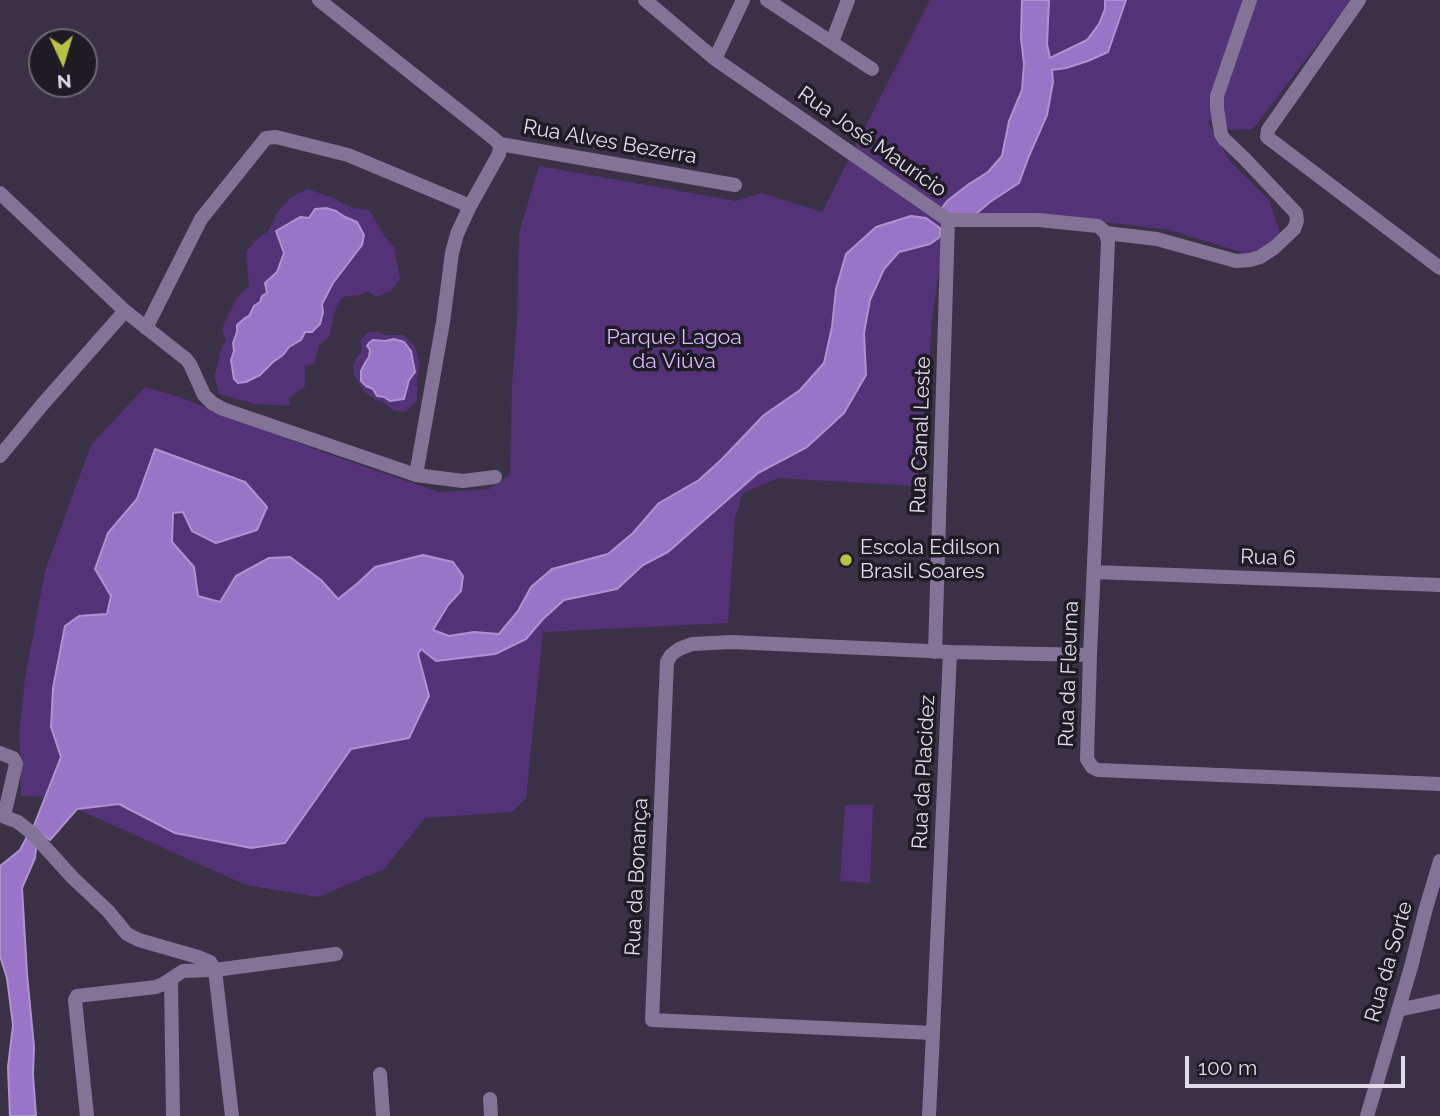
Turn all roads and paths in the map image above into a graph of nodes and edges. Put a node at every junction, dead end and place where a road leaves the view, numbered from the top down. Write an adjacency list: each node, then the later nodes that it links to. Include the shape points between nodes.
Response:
1 (645, 0): 9 (street, Rua José Maurício)
2 (743, 0): 9 (street)
3 (767, 0): 8 (street)
4 (848, 0): 8 (street)
5 (1250, 0): 16 (street, Rua José Maurício, via 1217,96 1221,134 1296,213 1294,229 1260,257 1236,261 1157,239)
6 (1359, 0): 17 (street, via 1266,134)
7 (327, 3): 11 (street, Rua Alves Bezerra)
8 (832, 42): 10 (street)
9 (715, 59): 15 (street, Rua José Maurício)
10 (872, 69)
11 (500, 144): 12 (street, Rua Alves Bezerra); 14 (street)
12 (735, 185)
13 (1, 196): 18 (street)
14 (470, 206): 19 (street, via 348,155 266,138 201,219); 21 (street, via 452,253)
15 (948, 220): 16 (street, Rua José Maurício, via 1038,220 1098,226); 25 (street, Rua Canal Leste)
16 (1106, 233): 23 (street, Rua da Fleuma)
17 (1440, 268)
18 (125, 311): 19 (street); 20 (street)
19 (146, 328): 21 (street, via 186,359 204,395 223,409)
20 (0, 456)
21 (416, 475): 22 (street, via 463,481)
22 (495, 477)
23 (1094, 572): 24 (street, Rua 6); 27 (street, Rua da Fleuma)
24 (1440, 585)
25 (935, 652): 26 (street, Rua da Bonança); 37 (street, Rua da Bonança, via 732,642 692,644 671,655 667,662 652,1020)
26 (950, 652): 27 (street); 37 (street, Rua da Placidez)
27 (1090, 655): 29 (street, Rua da Fleuma, via 1087,760 1098,770)
28 (0, 753): 30 (street, via 16,764)
29 (1440, 784)
30 (2, 816): 33 (street, via 33,834 127,934 206,959)
31 (1438, 869): 36 (street, Rua da Sorte)
32 (336, 954): 33 (street)
33 (215, 970): 34 (street, via 183,971); 42 (street)
34 (171, 980): 40 (street, via 156,987 75,999); 41 (street)
35 (1440, 1001): 36 (street)
36 (1398, 1010): 46 (street, Rua da Sorte)
37 (933, 1033): 45 (street)
38 (380, 1074): 43 (street)
39 (490, 1099): 44 (street)
40 (87, 1116)
41 (173, 1116)
42 (232, 1116)
43 (383, 1116)
44 (491, 1116)
45 (929, 1116)
46 (1367, 1116)

